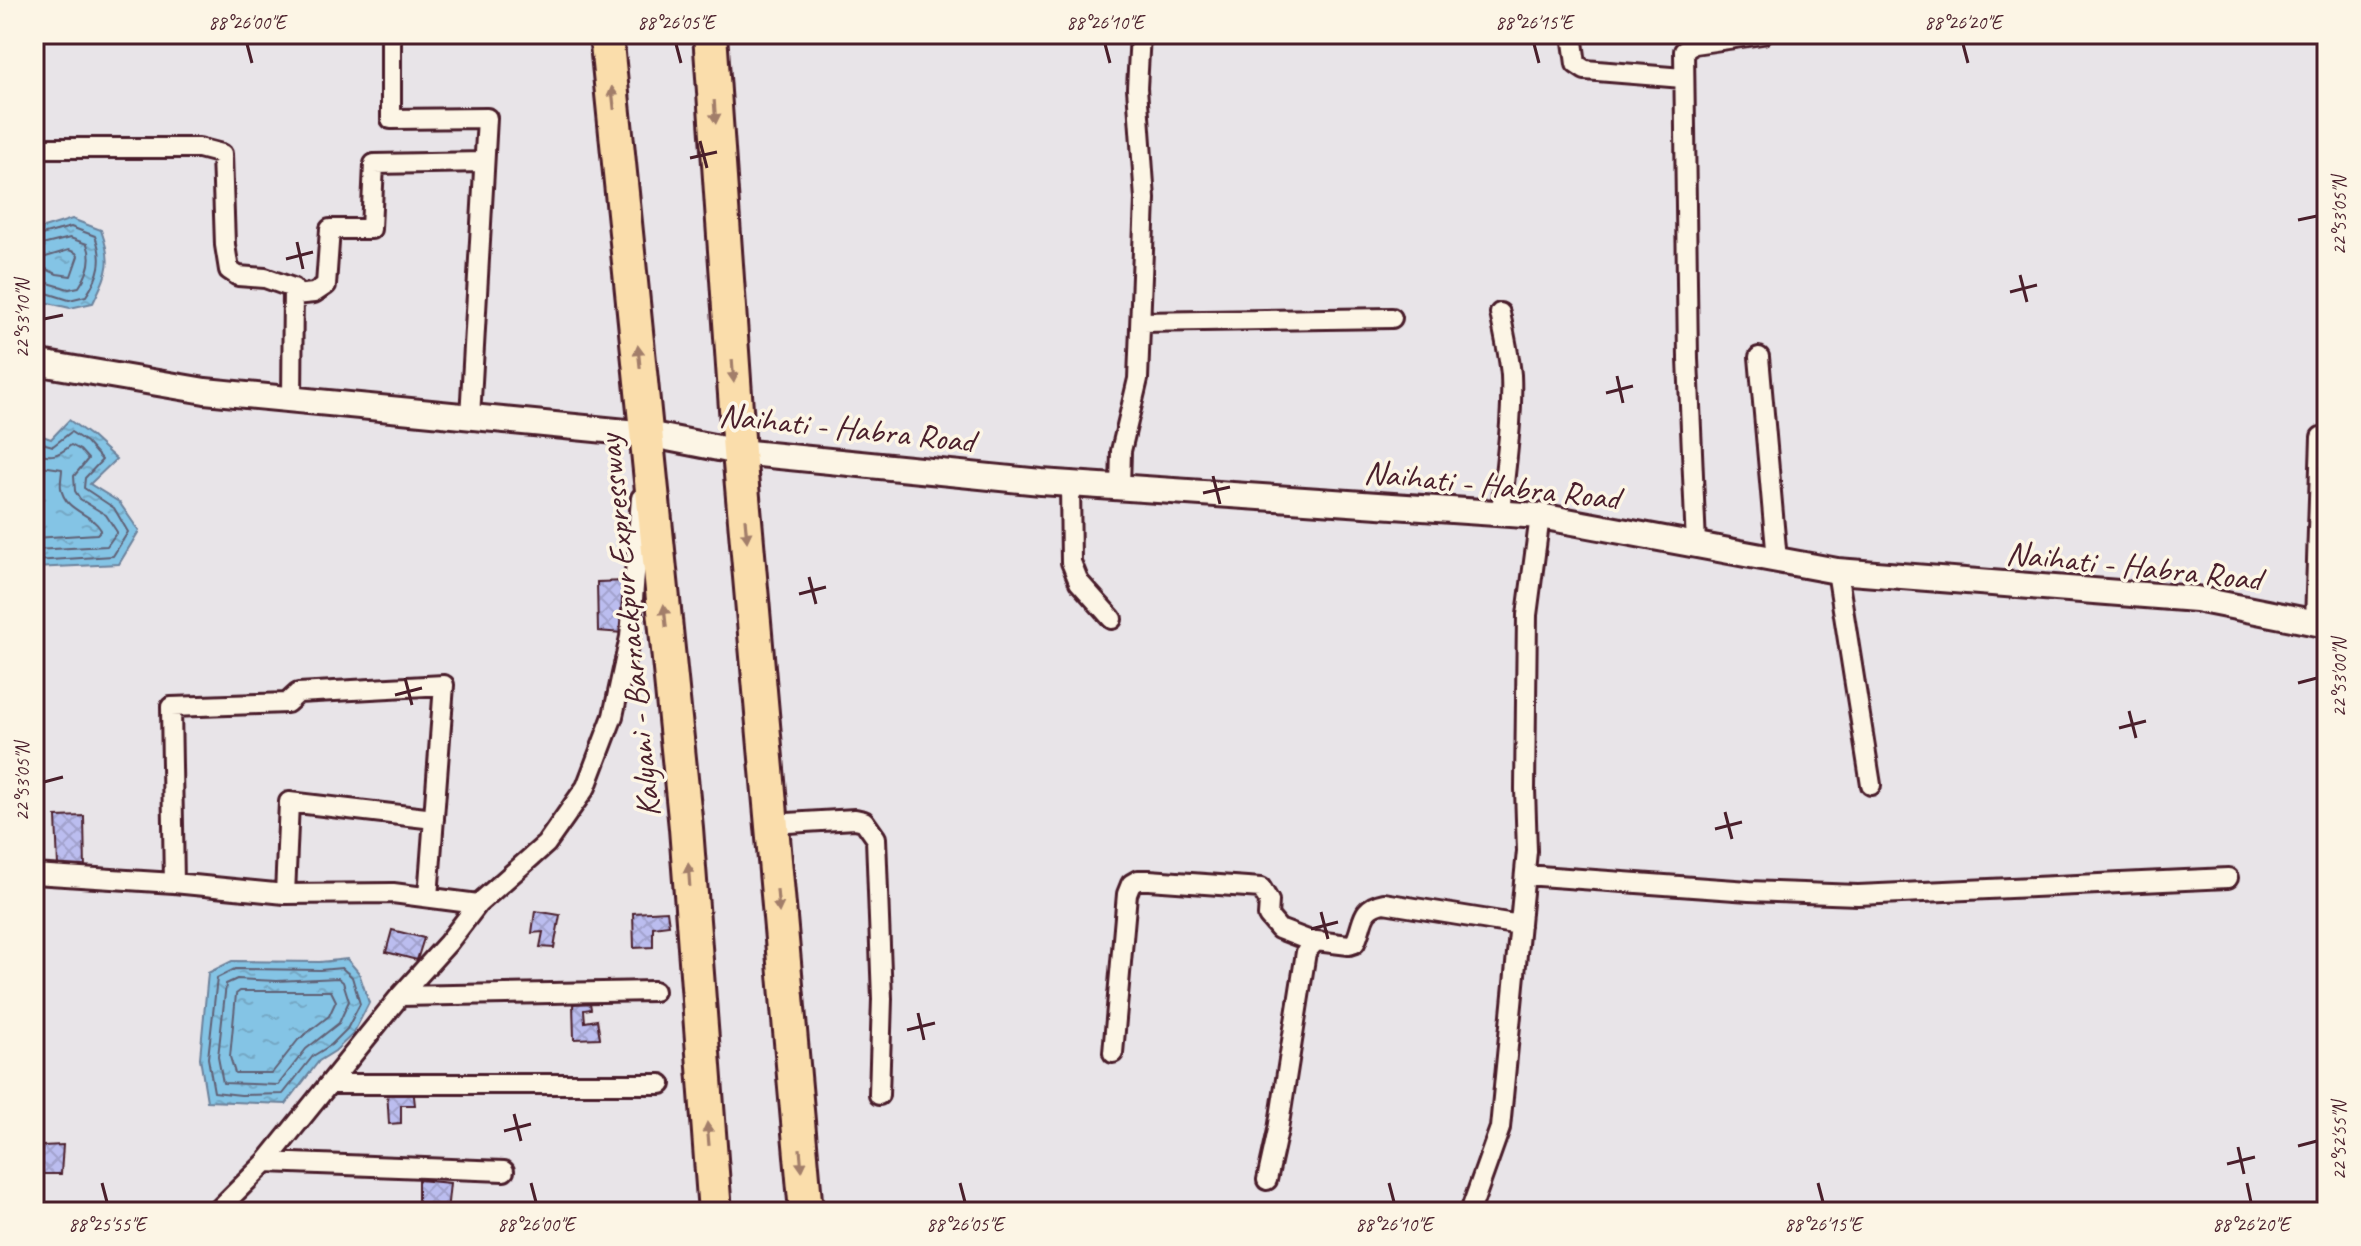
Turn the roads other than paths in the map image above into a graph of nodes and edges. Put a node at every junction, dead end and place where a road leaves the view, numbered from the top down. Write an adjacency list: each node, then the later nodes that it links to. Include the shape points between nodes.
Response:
1 (391, 34): 9 (street, via 391,119 487,118)
2 (606, 34): 18 (highway, Kalyani - Barrackpur Expressway, one-way to 2)
3 (710, 34): 20 (highway, one-way to 20)
4 (1140, 34): 13 (street, via 1137,88 1145,199)
5 (1572, 34): 7 (street, via 1576,64 1585,70)
6 (1762, 34): 7 (street, via 1688,46)
7 (1683, 78): 25 (street)
8 (34, 148): 10 (street, via 199,148 222,154 229,270 279,282 293,288)
9 (484, 162): 10 (street, via 374,164 371,229 330,229 326,285 314,293); 17 (street)
10 (294, 295): 16 (street)
11 (1500, 313): 23 (street, via 1511,390)
12 (1392, 318): 13 (street)
13 (1141, 322): 22 (street, via 1138,379 1121,451)
14 (1759, 357): 26 (street)
15 (34, 362): 16 (main road, Naihati - Habra Road, via 205,391)
16 (292, 399): 17 (main road, Naihati - Habra Road)
17 (470, 417): 18 (main road, Naihati - Habra Road)
18 (647, 434): 20 (main road, Naihati - Habra Road); 39 (street, via 630,637 613,716 586,787 546,844); 52 (highway, Kalyani - Barrackpur Expressway, one-way to 18, via 686,828)
19 (2321, 437): 29 (street)
20 (739, 452): 21 (main road, Naihati - Habra Road); 32 (highway, one-way to 32)
21 (1070, 484): 22 (main road, Naihati - Habra Road); 28 (street, via 1073,573)
22 (1120, 487): 23 (main road, Naihati - Habra Road)
23 (1501, 513): 24 (main road, Naihati - Habra Road)
24 (1540, 516): 25 (main road, Naihati - Habra Road); 34 (street, via 1527,615)
25 (1696, 545): 26 (main road, Naihati - Habra Road)
26 (1777, 560): 27 (main road, Naihati - Habra Road)
27 (1837, 571): 29 (main road, Naihati - Habra Road, via 2196,599); 30 (street)
28 (1112, 619)
29 (2321, 624)
30 (1871, 785)
31 (434, 819): 36 (street, via 444,685 298,693 287,703 171,707); 37 (street, via 289,802); 38 (street)
32 (771, 824): 47 (street, via 855,819 864,821 876,838 882,999); 53 (highway, one-way to 53)
33 (34, 874): 36 (street)
34 (1525, 875): 35 (street, via 1858,895); 40 (street)
35 (2228, 878)
36 (174, 883): 37 (street)
37 (285, 894): 38 (street)
38 (428, 897): 39 (street)
39 (478, 904): 43 (street)
40 (1520, 925): 41 (street, via 1384,903 1366,912 1355,943); 54 (street, via 1500,1128)
41 (1313, 942): 44 (street, via 1279,929 1268,916 1269,901 1261,888 1138,880 1127,894); 50 (street, via 1306,952)
42 (654, 991): 43 (street)
43 (400, 996): 45 (street)
44 (1113, 1053)
45 (330, 1084): 46 (street); 48 (street)
46 (661, 1084)
47 (879, 1095)
48 (266, 1162): 49 (street); 51 (street)
49 (504, 1171)
50 (1267, 1180)
51 (216, 1212)
52 (715, 1212)
53 (806, 1212)
54 (1470, 1212)

